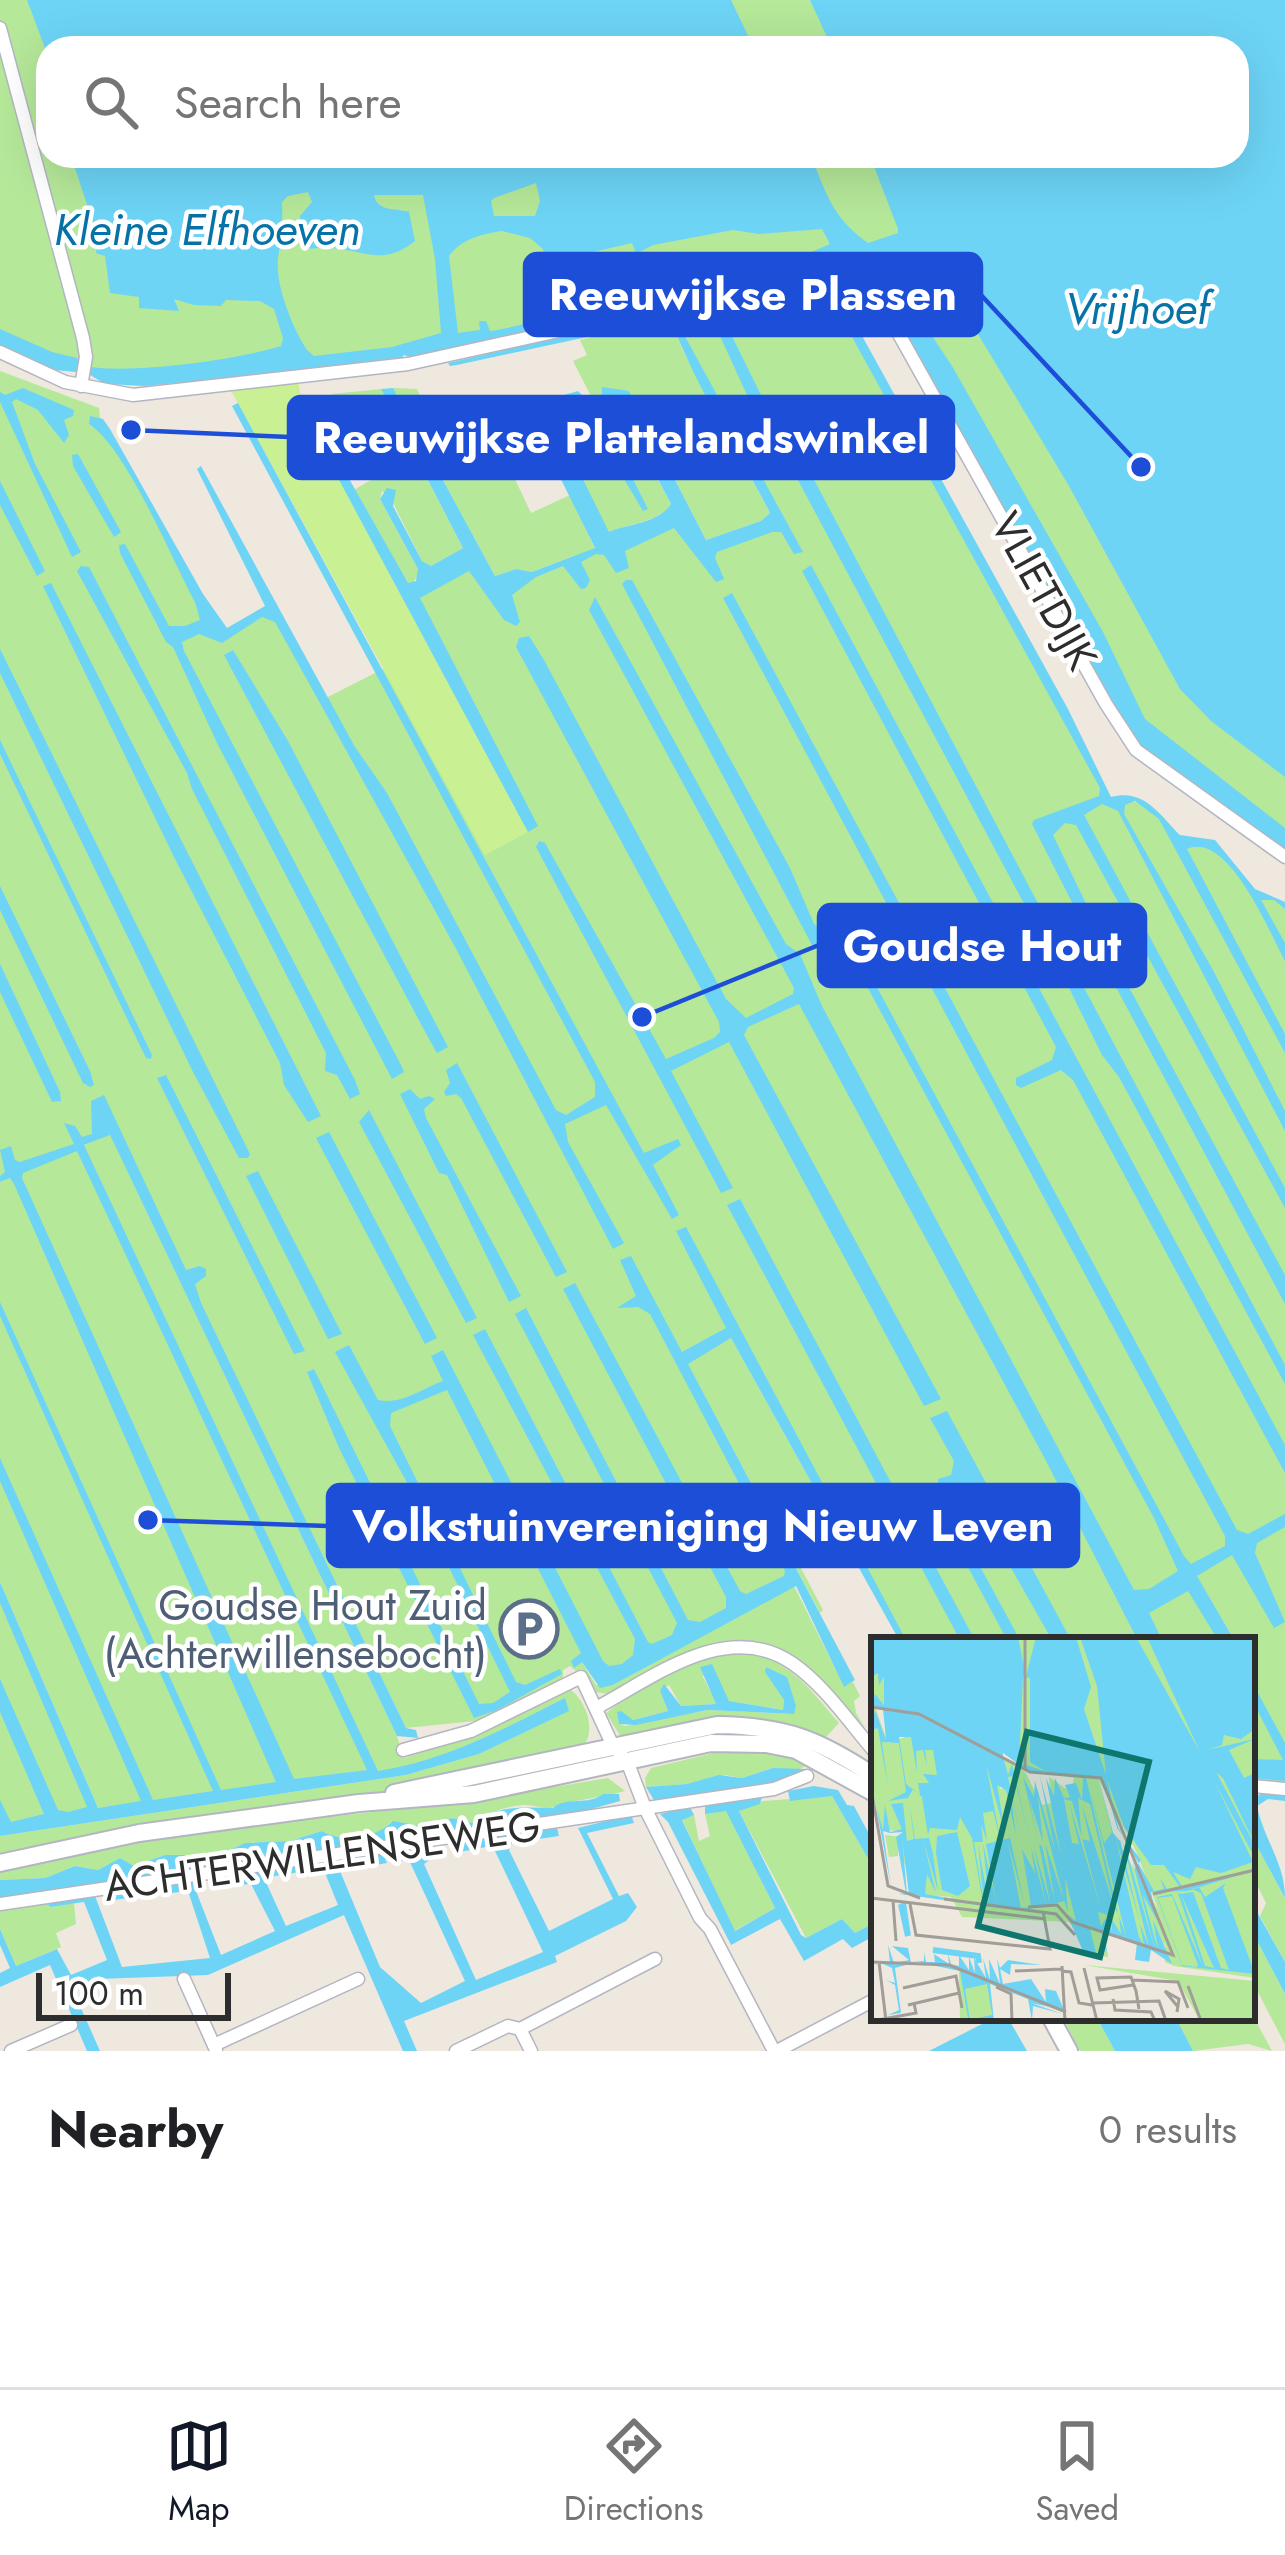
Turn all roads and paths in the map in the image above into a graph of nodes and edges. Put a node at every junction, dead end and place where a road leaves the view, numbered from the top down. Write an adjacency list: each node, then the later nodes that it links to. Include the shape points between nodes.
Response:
1 (0, 28): 2 (street)
2 (36, 164)
3 (37, 168): 5 (street, via 82,338)
4 (0, 352): 5 (street)
5 (82, 374): 6 (street, VLIETDIJK, via 133,395 408,364 704,299 855,279 891,320 1136,749)
6 (1285, 857)
7 (596, 1708): 8 (street); 9 (street, via 727,1645 790,1662); 10 (street, via 581,1677 471,1731)
8 (613, 1746): 11 (street); 12 (main road, via 717,1725 757,1726 826,1744); 17 (main road)
9 (871, 1747)
10 (403, 1750)
11 (627, 1760): 16 (main road, via 711,1742 766,1744 818,1759); 17 (main road, via 474,1794); 18 (street)
12 (871, 1774)
13 (807, 1776): 18 (street, ACHTERWILLENSEWEG, via 775,1789)
14 (1255, 1786): 15 (street)
15 (1285, 1789)
16 (871, 1791)
17 (358, 1803): 19 (main road, via 139,1833)
18 (645, 1808): 20 (street, ACHTERWILLENSEWEG); 32 (street)
19 (0, 1863)
20 (0, 1904)
21 (656, 1959): 27 (street)
22 (358, 1978): 28 (street)
23 (184, 1979): 28 (street)
24 (871, 2002): 32 (street)
25 (1053, 2021): 33 (main road)
26 (70, 2025): 29 (street)
27 (520, 2029): 30 (street, via 508,2026); 31 (street)
28 (215, 2048)
29 (10, 2051)
30 (456, 2051)
31 (531, 2051)
32 (776, 2051)
33 (1069, 2051)

